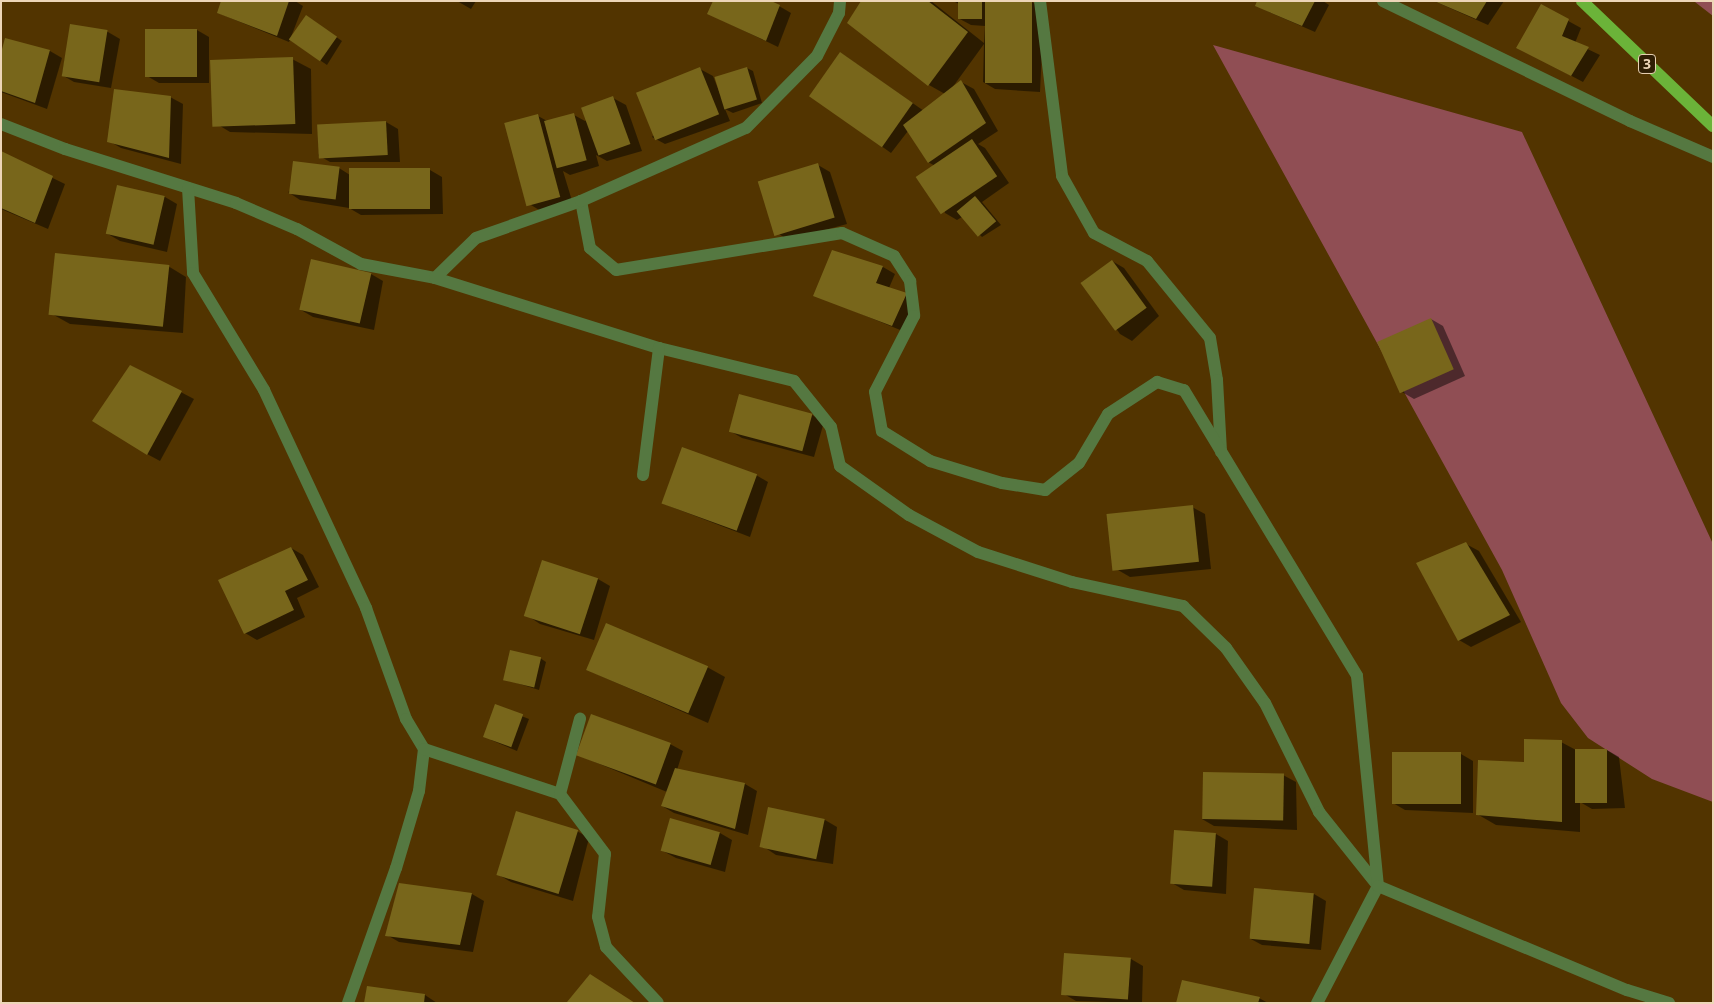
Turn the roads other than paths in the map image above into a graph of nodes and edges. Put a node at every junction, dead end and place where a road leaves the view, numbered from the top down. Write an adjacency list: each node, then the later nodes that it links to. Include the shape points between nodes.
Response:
1 (840, 1): 9 (street, via 838,13 817,56 746,128)
2 (1040, 1): 12 (street, via 1062,176 1094,233 1147,261 1210,338 1217,380)
3 (1383, 1): 7 (street, via 1630,121)
4 (1582, 1): 6 (main road, 3)
5 (1, 124): 8 (street, via 65,149)
6 (1713, 126)
7 (1713, 157)
8 (188, 188): 10 (street, via 297,229 361,264); 15 (street, via 193,273 264,390 366,608 406,719)
9 (581, 201): 10 (street, via 476,238); 12 (street, via 590,248 616,270 842,233 894,256 910,280 914,316 875,392 882,431 930,462 1002,483 1045,490 1080,463 1108,414 1157,382 1184,390)
10 (435, 278): 11 (street)
11 (659, 348): 13 (street); 17 (street, via 794,381 831,427 840,466 910,515 978,552 1072,582 1183,606 1226,648 1265,703 1319,812)
12 (1221, 455): 17 (street, via 1358,676)
13 (643, 475)
14 (580, 719): 16 (street)
15 (424, 749): 16 (street); 18 (street, via 419,791 396,868)
16 (560, 794): 19 (street, via 605,854 598,917 606,946)
17 (1378, 886): 20 (street); 21 (street, via 1627,990)
18 (348, 1003)
19 (658, 1003)
20 (1317, 1003)
21 (1669, 1003)

